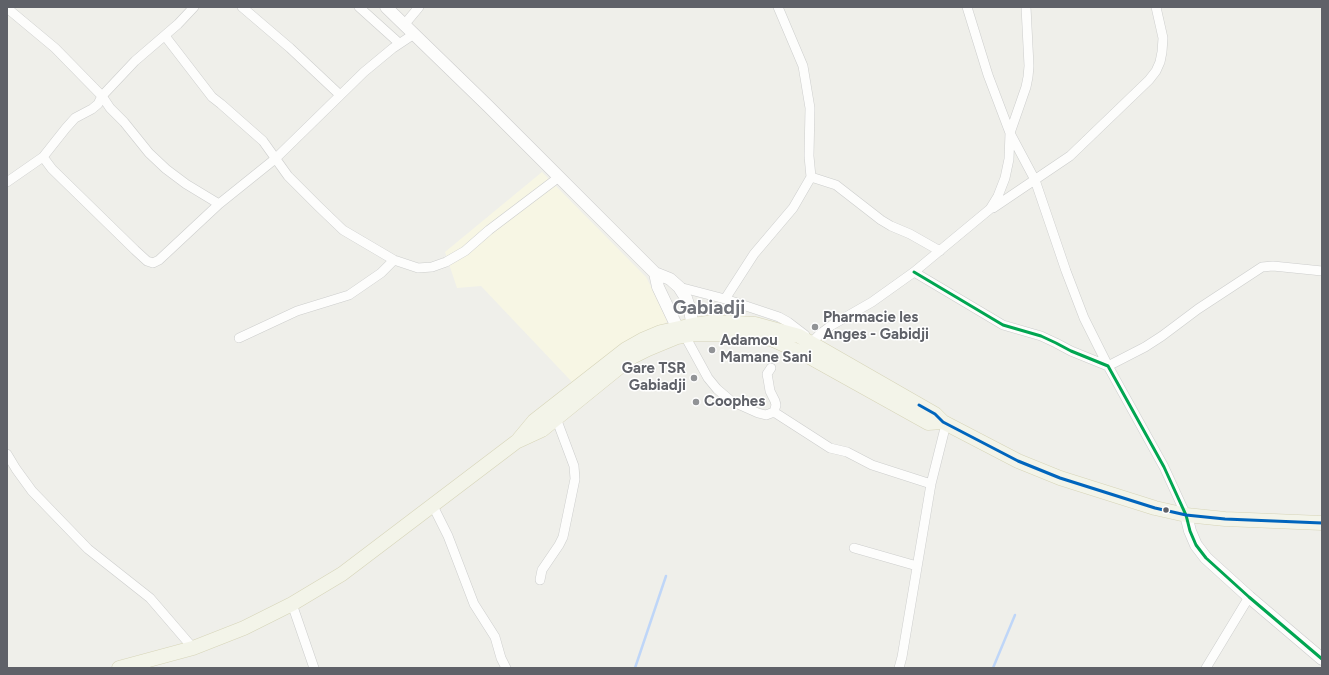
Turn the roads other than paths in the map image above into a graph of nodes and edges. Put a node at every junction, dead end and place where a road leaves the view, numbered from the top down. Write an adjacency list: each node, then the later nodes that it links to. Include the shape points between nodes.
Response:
1 (194, 7): 13 (street)
2 (242, 7): 15 (street)
3 (359, 7): 14 (street)
4 (386, 7): 11 (street)
5 (419, 7): 11 (street)
6 (778, 7): 21 (street, via 803,66 810,108)
7 (967, 7): 17 (street, via 988,75)
8 (1026, 7): 17 (street, via 1028,77)
9 (1156, 7): 22 (street, via 1163,38 1160,62 1156,71 1080,148)
10 (7, 8): 16 (street, via 55,48)
11 (404, 25): 12 (street)
12 (414, 34): 14 (street); 20 (street)
13 (165, 36): 16 (street, via 135,61); 19 (street, via 212,97 263,141)
14 (399, 43): 15 (street)
15 (340, 95): 19 (street)
16 (102, 96): 18 (street, via 95,106 75,118); 24 (street, via 149,153 166,169)
17 (1010, 133): 22 (street); 25 (street, via 1005,178)
18 (43, 157): 23 (street); 24 (street, via 52,169 135,250 153,263)
19 (275, 159): 24 (street); 27 (street, via 288,176 342,230)
20 (559, 177): 27 (street, via 465,251 446,262 418,268); 30 (street)
21 (811, 177): 26 (street, via 836,185 881,220); 32 (street, via 793,208 754,254)
22 (1035, 180): 25 (street); 36 (street, via 1068,278)
23 (7, 182)
24 (219, 204)
25 (990, 209): 26 (street)
26 (940, 251): 29 (street)
27 (394, 260): 34 (street, via 381,274 348,295 297,311)
28 (1322, 271): 36 (street, via 1273,266 1262,268 1198,309 1156,340)
29 (914, 272): 35 (street, via 872,302 832,325); 36 (street, via 1003,325 1041,336 1071,352)
30 (655, 273): 31 (street, via 670,279); 33 (street, via 658,287)
31 (679, 287): 32 (street); 33 (street, via 690,310)
32 (726, 299): 35 (street, via 788,322)
33 (685, 332): 35 (main road, via 714,322 755,324 799,336); 38 (street, via 708,378 717,389 731,401 758,413 766,415); 39 (main road, via 632,357); 41 (main road, via 661,332 626,349 534,421)
34 (239, 338)
35 (810, 346): 40 (main road, via 935,414)
36 (1108, 366): 45 (street, via 1164,467)
37 (770, 368): 38 (street, via 768,379 776,405)
38 (774, 412): 43 (street, via 830,448)
39 (556, 418): 41 (main road, via 542,430); 49 (street, via 574,466 575,479 563,537 542,570)
40 (945, 423): 43 (street); 45 (main road, via 1018,461 1060,478 1155,508)
41 (516, 442): 44 (main road)
42 (7, 454): 52 (street, via 32,491 88,549 150,598)
43 (931, 484): 48 (street)
44 (433, 506): 51 (main road, via 342,574); 56 (street, via 448,536 474,604 495,637)
45 (1186, 515): 46 (main road); 50 (street, via 1196,545 1206,558)
46 (1322, 523)
47 (854, 548): 48 (street)
48 (917, 566): 57 (street)
49 (540, 580)
50 (1249, 597): 53 (street); 58 (street)
51 (292, 604): 52 (main road, via 244,628); 55 (street)
52 (194, 648): 54 (main road)
53 (1322, 659)
54 (119, 668)
55 (314, 668)
56 (506, 668)
57 (899, 668)
58 (1206, 668)

